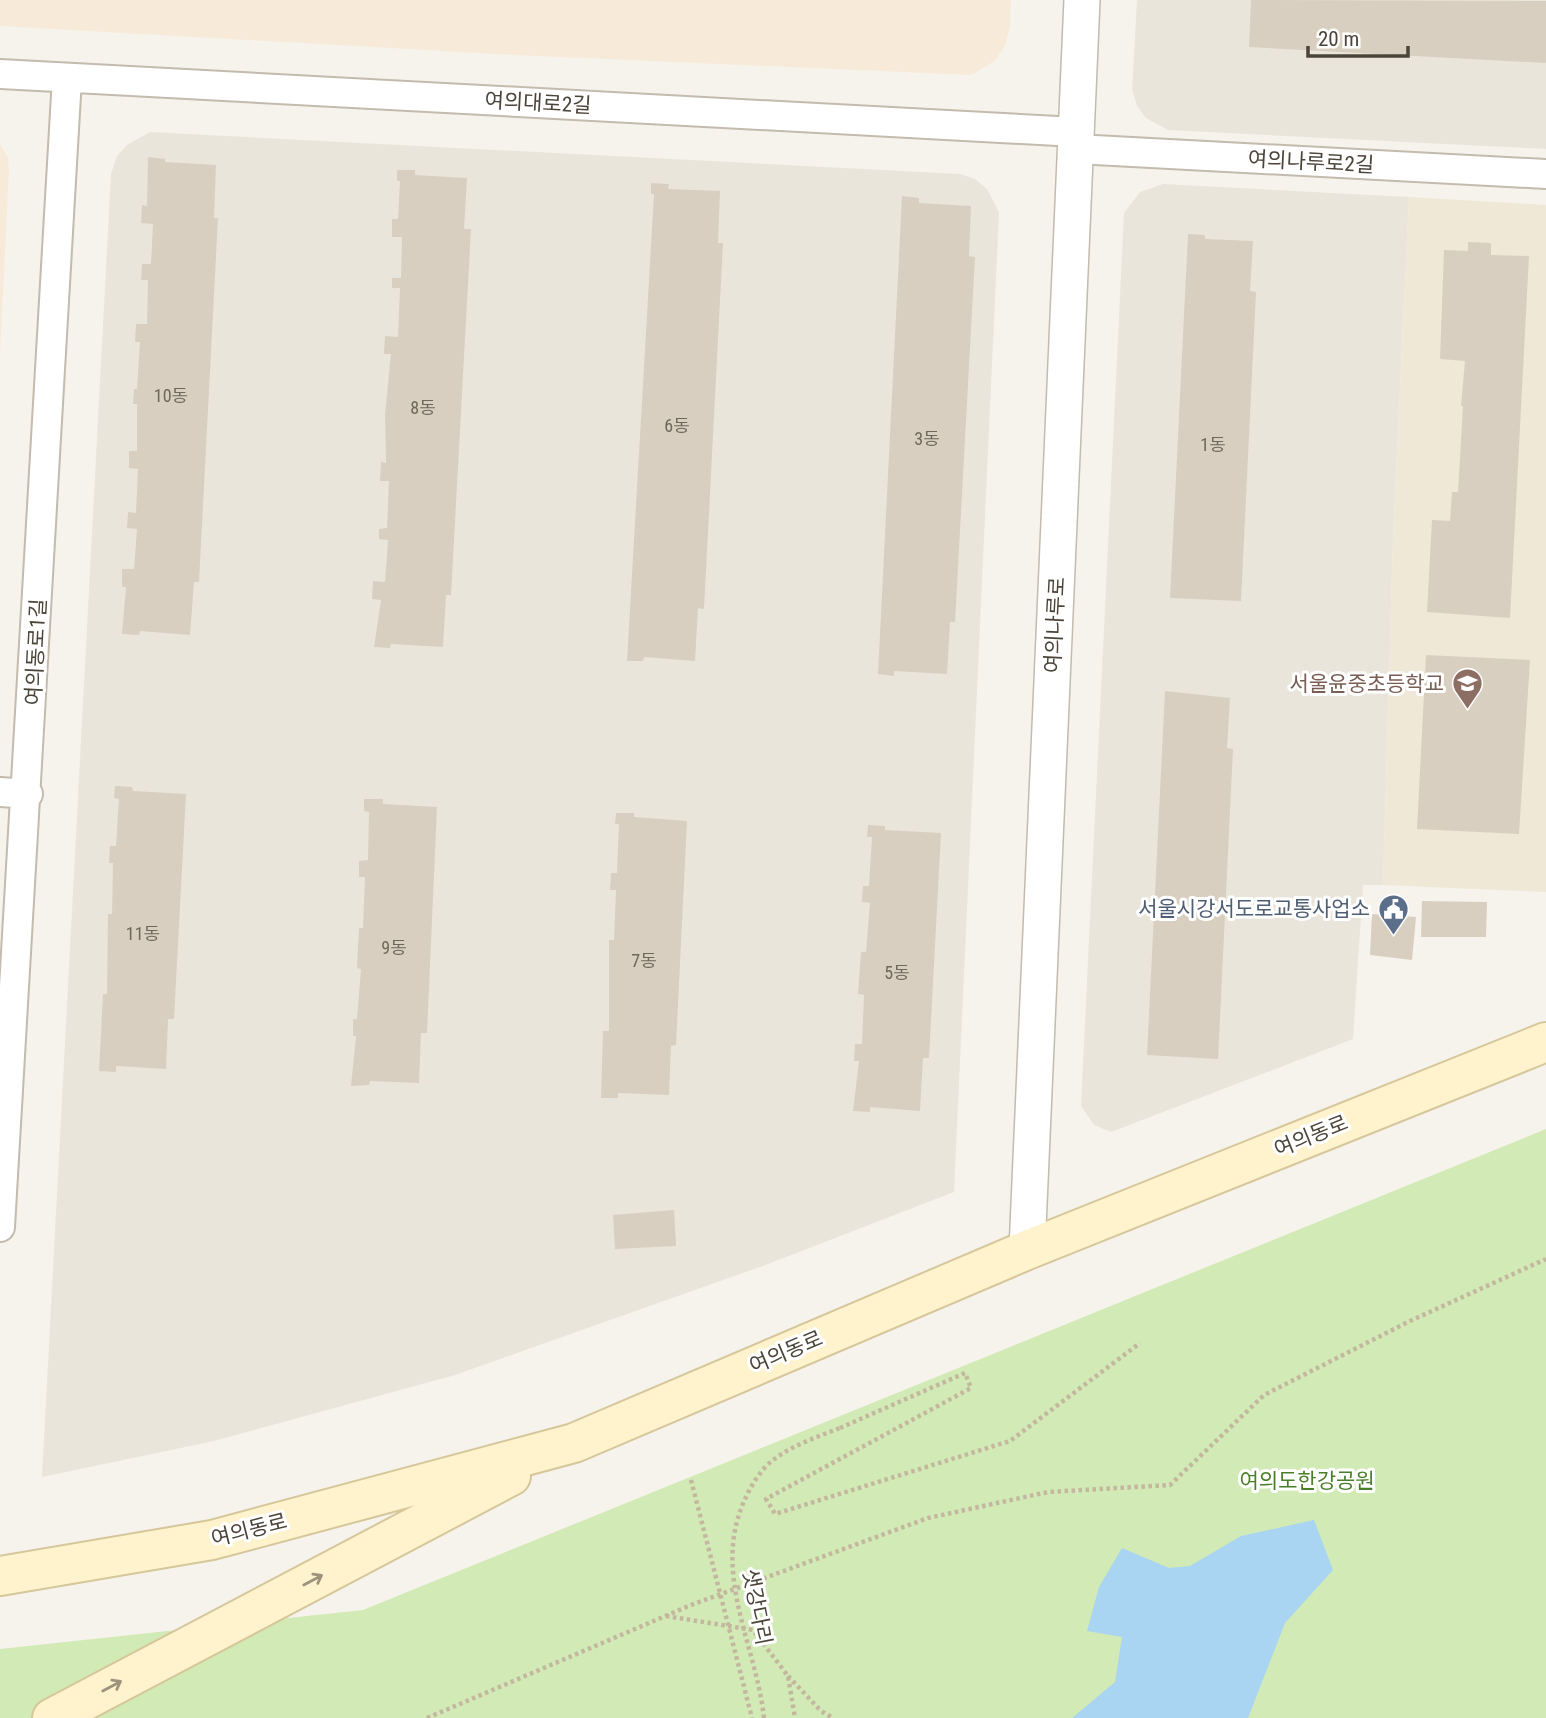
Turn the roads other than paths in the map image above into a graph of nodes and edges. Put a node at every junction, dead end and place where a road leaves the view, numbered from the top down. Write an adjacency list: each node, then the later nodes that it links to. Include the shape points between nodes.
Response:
1 (1082, 0): 4 (street, 여의나루로)
2 (0, 74): 3 (street, 여의대로2길)
3 (67, 78): 4 (street, 여의대로2길); 7 (street, 여의동로1길)
4 (1076, 141): 5 (street, 여의나루로2길); 10 (street, 여의나루로)
5 (1546, 174)
6 (0, 792): 7 (street)
7 (28, 794): 9 (street, 여의동로1길)
8 (1546, 1042): 10 (main road, 여의동로)
9 (0, 1227)
10 (1027, 1250): 11 (main road, 여의동로)
11 (574, 1443): 12 (main road, 여의동로, via 212,1540); 13 (main road, one-way to 11)
12 (0, 1576)
13 (52, 1718)

